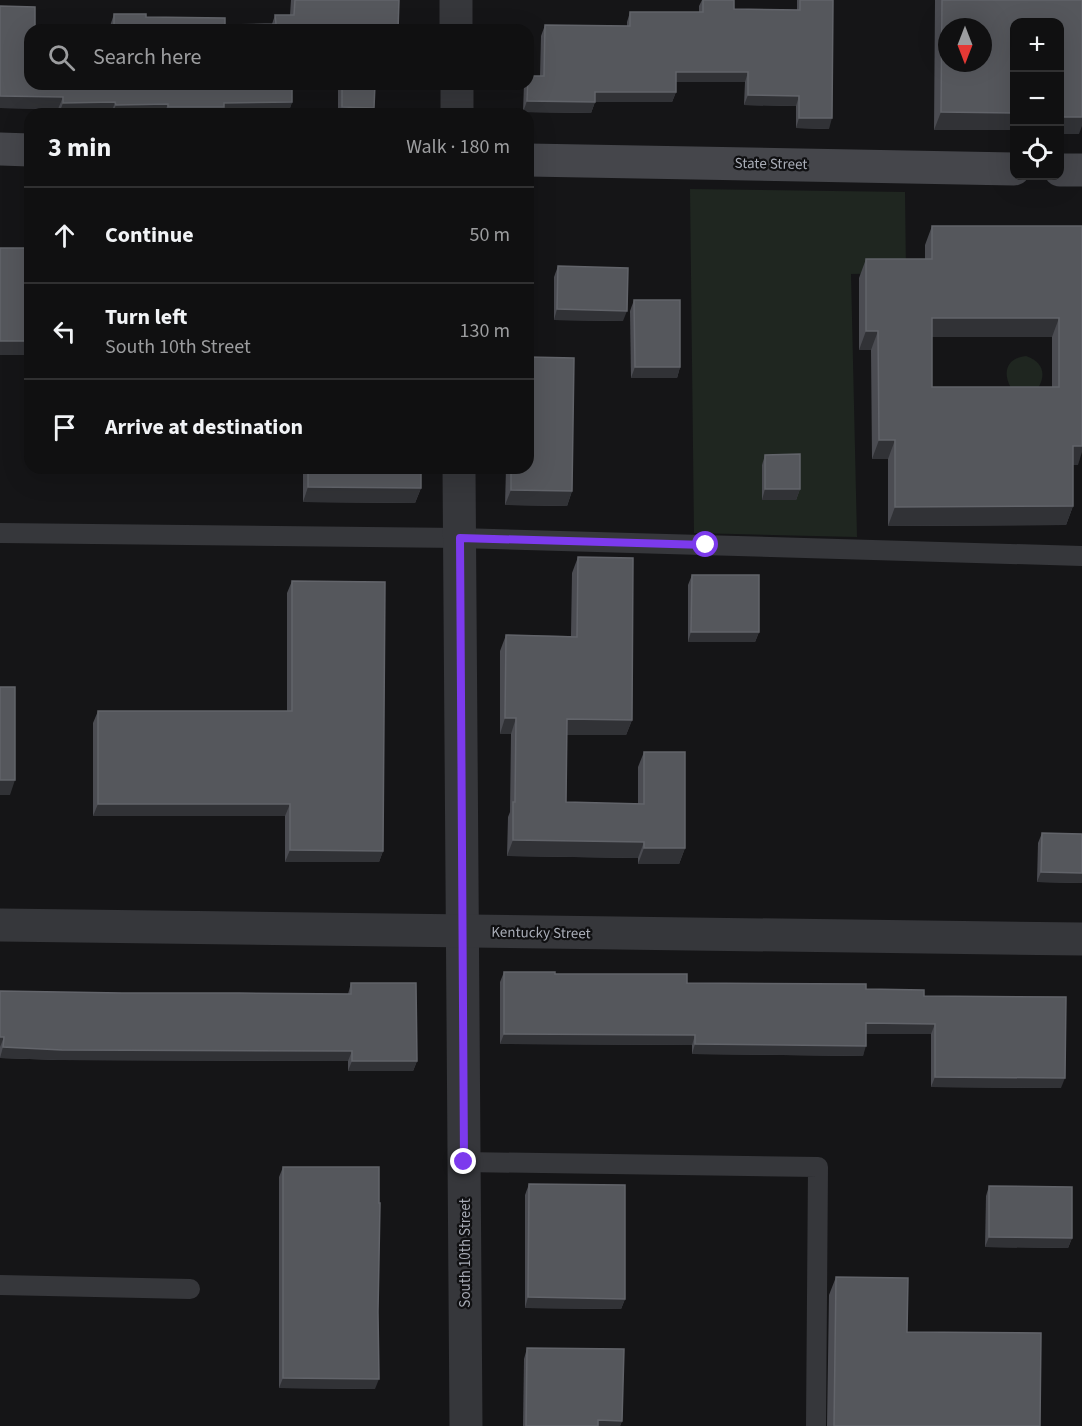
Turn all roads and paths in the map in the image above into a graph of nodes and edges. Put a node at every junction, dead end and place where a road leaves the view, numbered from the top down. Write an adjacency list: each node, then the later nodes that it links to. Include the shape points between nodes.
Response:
1 (456, 0): 2 (street)
2 (456, 24)
3 (457, 90): 4 (street)
4 (457, 108)
5 (0, 149): 6 (street)
6 (24, 150)
7 (534, 160): 8 (street, State Street)
8 (1010, 169)
9 (1064, 170): 10 (street)
10 (1082, 170)
11 (459, 474): 13 (street, South 10th Street)
12 (0, 533): 13 (lane)
13 (460, 538): 14 (lane); 16 (street, South 10th Street)
14 (1082, 556)
15 (0, 925): 16 (street, Kentucky Street)
16 (463, 932): 17 (street, Kentucky Street); 18 (street, South 10th Street)
17 (1082, 939)
18 (464, 1162): 21 (street, South 10th Street); 22 (lane, via 818,1167)
19 (0, 1286): 20 (lane)
20 (190, 1289)
21 (466, 1426)
22 (816, 1426)

